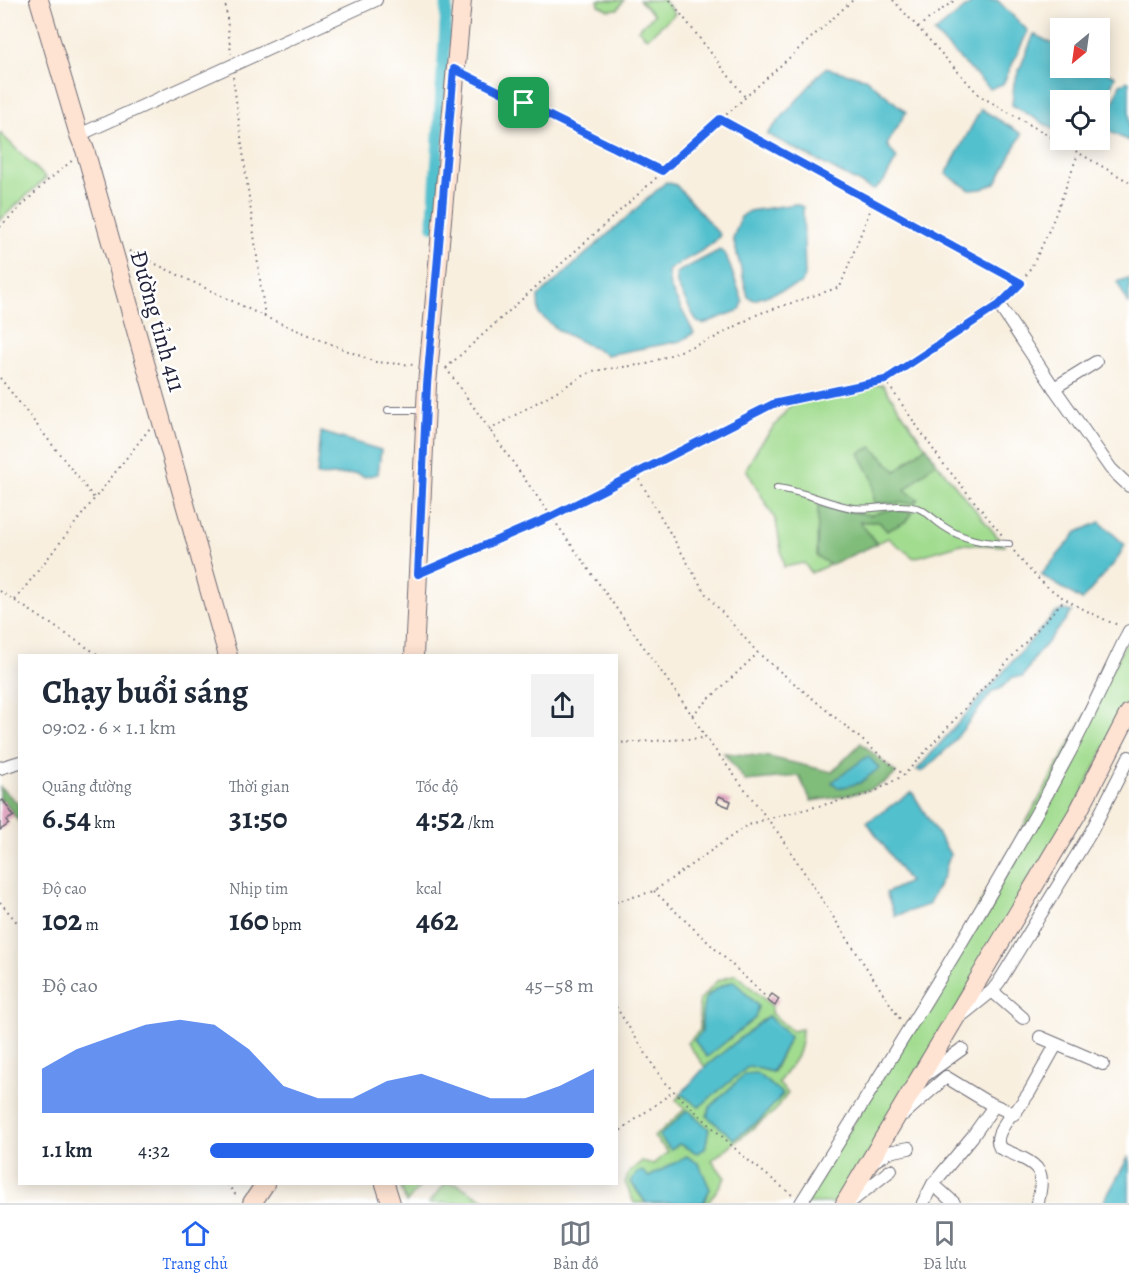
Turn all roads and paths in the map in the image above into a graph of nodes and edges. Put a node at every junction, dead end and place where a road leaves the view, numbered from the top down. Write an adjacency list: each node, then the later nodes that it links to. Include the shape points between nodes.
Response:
1 (39, 0): 14 (main road, Đường tỉnh 411)
2 (225, 0): 10 (path)
3 (376, 0): 10 (street)
4 (462, 0): 11 (main road)
5 (670, 0): 12 (path)
6 (853, 0): 12 (path)
7 (893, 0): 9 (path)
8 (955, 0): 9 (path)
9 (918, 27): 15 (path, via 980,96)
10 (232, 65): 14 (street); 23 (path)
11 (454, 69): 16 (path); 25 (main road)
12 (745, 97): 13 (path)
13 (720, 119): 16 (path); 18 (path)
14 (82, 142): 19 (path); 20 (main road, Đường tỉnh 411)
15 (1078, 154): 17 (path); 21 (path, via 1044,239)
16 (662, 171): 25 (path)
17 (1129, 182)
18 (873, 203): 21 (path); 33 (path, via 840,287 758,315 714,338 647,364 592,371)
19 (0, 227)
20 (111, 242): 23 (path); 32 (main road, Đường tỉnh 411)
21 (1021, 283): 22 (path)
22 (999, 305): 27 (path); 29 (street)
23 (265, 317): 25 (path, via 375,362)
24 (1096, 362): 29 (street)
25 (438, 367): 28 (main road); 28 (path); 33 (path)
26 (0, 378): 37 (path)
27 (885, 380): 34 (path, via 773,404); 39 (path, via 942,462)
28 (427, 385): 31 (main road)
29 (1054, 388): 35 (street, via 1111,470)
30 (388, 410): 31 (lane)
31 (421, 410): 40 (main road)
32 (162, 423): 37 (path, via 147,430); 47 (main road, Đường tỉnh 411)
33 (489, 430): 38 (path)
34 (636, 474): 38 (path); 45 (path, via 705,593)
35 (1129, 486)
36 (777, 488): 39 (lane, via 793,489 854,508 914,507 966,537)
37 (94, 498): 42 (path)
38 (550, 517): 40 (path); 50 (path)
39 (1009, 544): 43 (path, via 1047,588)
40 (418, 574): 48 (main road)
41 (0, 591): 42 (path)
42 (15, 600): 46 (path)
43 (1064, 600): 44 (path); 56 (path)
44 (1125, 628): 67 (street, via 1066,760)
45 (758, 653): 50 (path); 56 (path)
46 (97, 654)
47 (227, 654)
48 (414, 654)
49 (1129, 713): 66 (main road, via 1078,812)
50 (692, 715): 51 (path)
51 (706, 738): 52 (path); 57 (path)
52 (618, 743)
53 (1128, 760): 62 (street, via 1090,832)
54 (18, 763): 55 (street)
55 (0, 768)
56 (904, 775): 57 (path, via 872,793)
57 (766, 819): 58 (path, via 746,826); 67 (path)
58 (654, 891): 59 (path); 63 (path)
59 (618, 901)
60 (0, 902): 61 (path)
61 (18, 924)
62 (992, 991): 65 (street); 66 (street)
63 (766, 997)
64 (618, 1010): 73 (path, via 664,1082)
65 (1023, 1018)
66 (953, 1022): 72 (main road)
67 (908, 1032): 88 (street)
68 (1040, 1037): 69 (street)
69 (1056, 1045): 71 (street); 75 (street, via 1017,1112)
70 (962, 1049): 72 (street)
71 (1103, 1064)
72 (919, 1079): 76 (main road)
73 (674, 1091): 77 (path); 88 (path, via 743,1156)
74 (994, 1106): 75 (street); 76 (street, via 946,1077); 81 (street)
75 (1011, 1114): 92 (street, via 997,1143 1039,1171)
76 (890, 1128): 79 (main road)
77 (618, 1133)
78 (909, 1148): 79 (street, via 889,1152)
79 (868, 1165): 89 (main road)
80 (891, 1170): 89 (street)
81 (933, 1184): 90 (street); 91 (street)
82 (228, 1185): 85 (path)
83 (264, 1185): 86 (main road)
84 (385, 1185): 87 (main road)
85 (242, 1203)
86 (252, 1203)
87 (391, 1203)
88 (801, 1203)
89 (847, 1203)
90 (923, 1203)
91 (954, 1203)
92 (1038, 1203)

